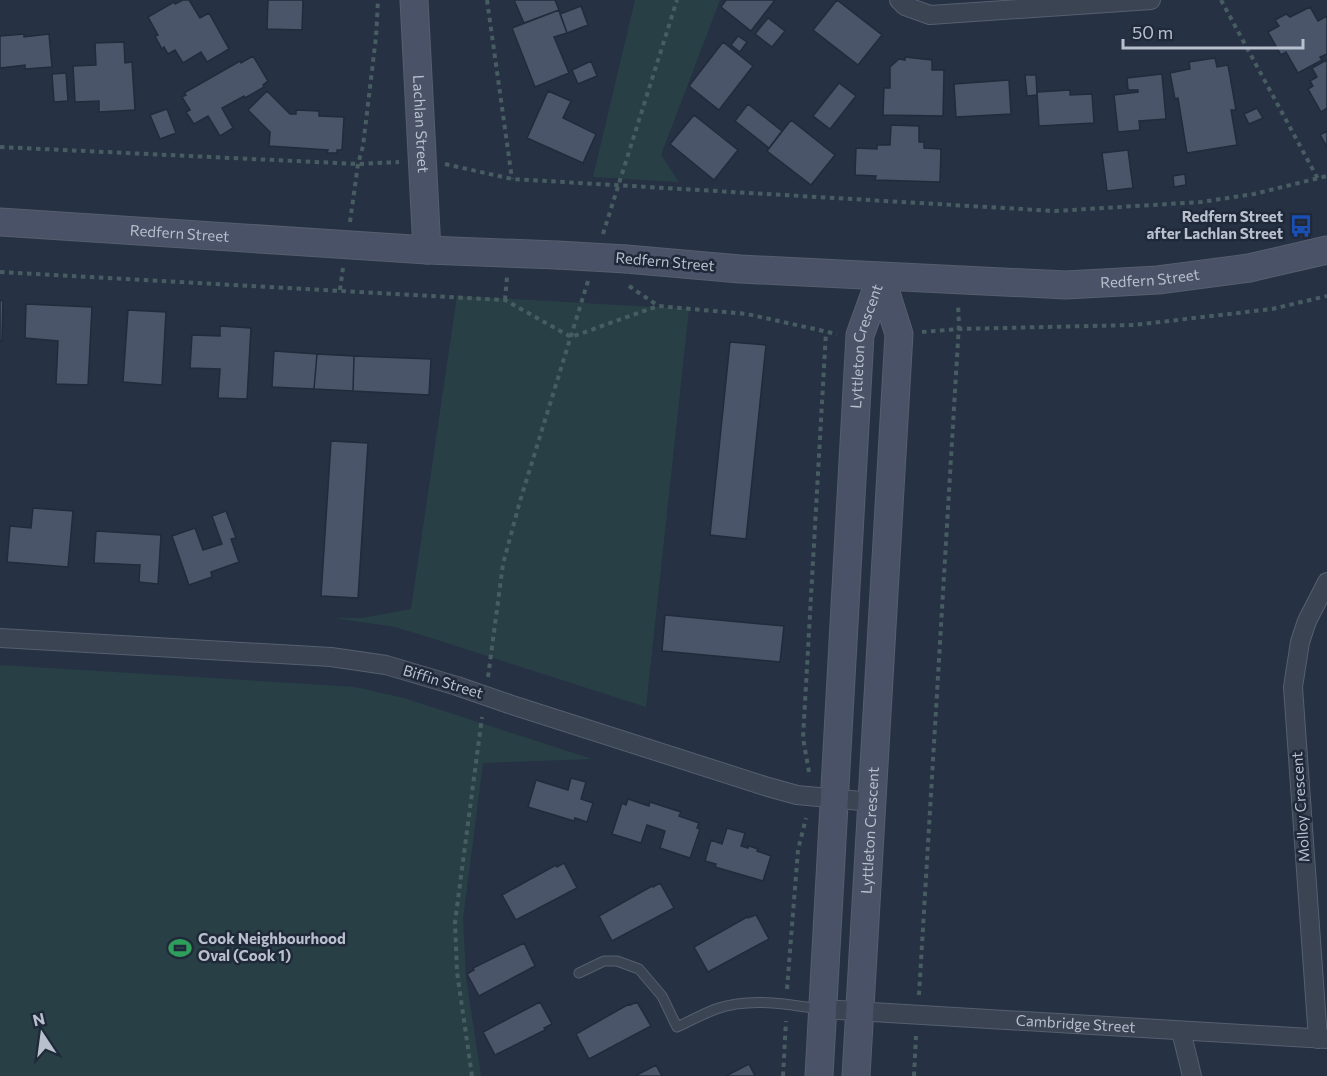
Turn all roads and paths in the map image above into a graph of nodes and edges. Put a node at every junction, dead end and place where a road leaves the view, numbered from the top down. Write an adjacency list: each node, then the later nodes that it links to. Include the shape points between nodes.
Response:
1 (378, 0): 10 (path)
2 (414, 0): 17 (street, Lachlan Street)
3 (487, 0): 13 (path)
4 (677, 0): 15 (path)
5 (898, 0): 6 (street, via 930,15)
6 (1152, 0)
7 (1221, 0): 14 (path)
8 (0, 147): 10 (path)
9 (395, 161): 10 (path)
10 (358, 164)
11 (453, 165): 13 (path)
12 (1327, 176): 14 (path)
13 (512, 178): 15 (path)
14 (1318, 179): 15 (path, via 1201,202 1054,211)
15 (617, 185)
16 (0, 222): 17 (street, Redfern Street)
17 (427, 250): 20 (street, Redfern Street, bridge)
18 (1327, 250): 22 (street, Redfern Street, via 1248,268 1158,280 1066,285)
19 (0, 272): 25 (path)
20 (881, 277): 22 (street, Redfern Street); 34 (street, Lyttleton Crescent, via 860,335); 35 (street, Lyttleton Crescent, via 899,334)
21 (517, 278): 25 (path, via 506,277)
22 (956, 280): 27 (path)
23 (628, 285): 26 (path)
24 (1327, 296): 27 (path, via 1272,309 1134,325)
25 (505, 300): 29 (path)
26 (658, 306): 29 (path); 34 (path, via 747,314 826,332 803,738 808,772)
27 (958, 329): 28 (path); 40 (path)
28 (915, 333)
29 (572, 338): 32 (path, via 503,564)
30 (1327, 582): 42 (street, Molloy Crescent, via 1300,642 1293,687)
31 (0, 639): 34 (street, Biffin Street, bridge, via 331,657 386,665 768,787)
32 (486, 685)
33 (484, 706): 43 (path, via 455,922 457,972)
34 (821, 797): 35 (street, Biffin Street); 37 (path, via 806,816 798,850); 38 (street, Lyttleton Crescent)
35 (872, 801): 39 (street, Lyttleton Crescent)
36 (579, 973): 37 (lane, via 604,961 639,969 662,996 677,1027 717,1008 747,1002)
37 (786, 1004): 38 (lane); 44 (path)
38 (822, 1010): 39 (street, Cambridge Street); 45 (street, Lyttleton Crescent)
39 (860, 1012): 40 (street, Cambridge Street); 46 (street, Lyttleton Crescent)
40 (918, 1015): 41 (street, Cambridge Street); 47 (path)
41 (1181, 1031): 42 (street, Cambridge Street); 48 (street)
42 (1322, 1039)
43 (472, 1076)
44 (783, 1076)
45 (819, 1076)
46 (856, 1076)
47 (914, 1076)
48 (1192, 1076)

